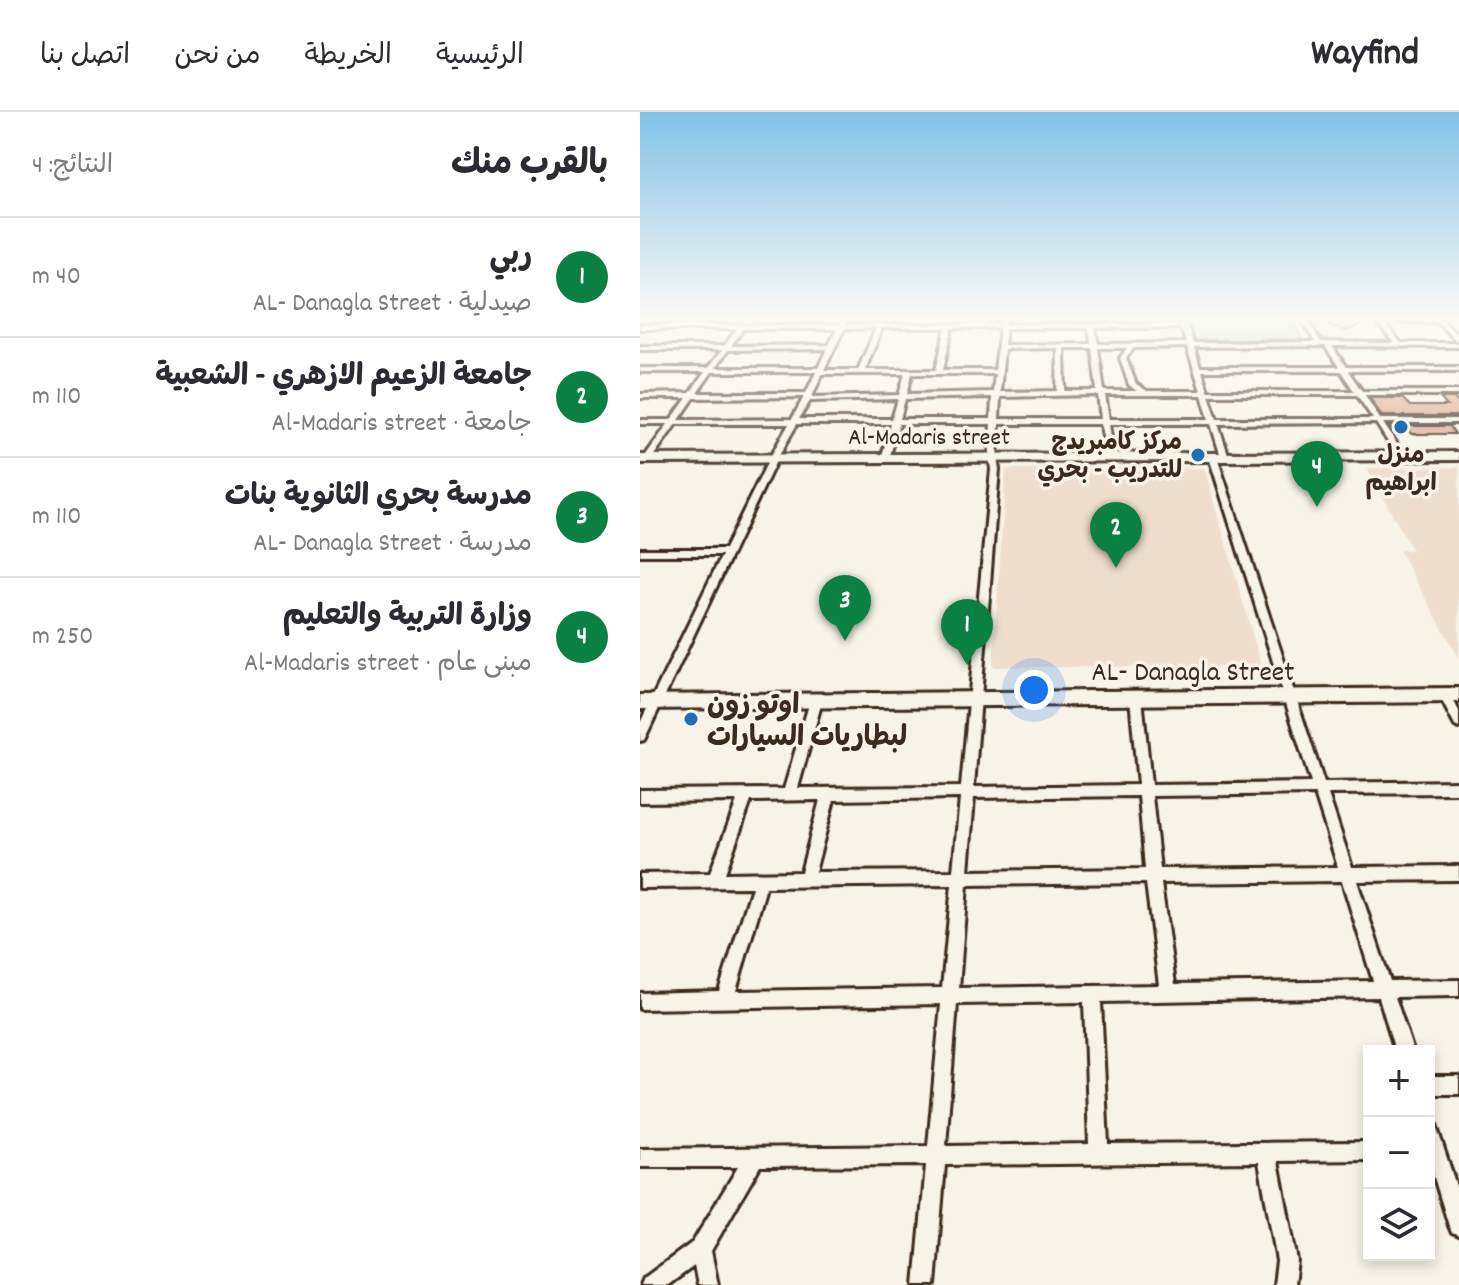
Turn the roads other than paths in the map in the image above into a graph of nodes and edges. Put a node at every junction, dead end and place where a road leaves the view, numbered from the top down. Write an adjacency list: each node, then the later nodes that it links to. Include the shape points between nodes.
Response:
1 (821, 371): 24 (street)
2 (710, 372): 23 (street)
3 (851, 372): 4 (street)
4 (861, 372): 5 (street)
5 (909, 372): 6 (street); 25 (street)
6 (939, 372): 7 (street)
7 (998, 372): 21 (street)
8 (1061, 372): 17 (street)
9 (1097, 372): 18 (street)
10 (1128, 372): 19 (street, via 1133,385)
11 (1197, 372): 14 (street)
12 (1345, 372): 15 (street)
13 (1412, 372): 16 (street)
14 (1203, 392): 15 (street); 19 (street); 26 (street)
15 (1359, 392): 16 (street); 28 (street)
16 (1429, 392): 20 (street)
17 (1061, 393): 18 (street); 21 (street)
18 (1100, 393): 19 (street); 27 (street)
19 (1146, 393)
20 (1459, 393)
21 (996, 395): 25 (street); 33 (street)
22 (640, 396): 23 (street)
23 (692, 396): 24 (street); 31 (street)
24 (808, 397): 25 (street); 34 (street)
25 (900, 399): 32 (street)
26 (1211, 420): 27 (street); 28 (street); 38 (street)
27 (1103, 421): 33 (street); 37 (street)
28 (1378, 421): 29 (street); 35 (street)
29 (1459, 421)
30 (640, 422): 31 (street)
31 (674, 422): 34 (street); 40 (street)
32 (894, 422): 33 (street); 34 (street); 42 (street)
33 (996, 422): 39 (street)
34 (794, 423): 41 (street)
35 (1401, 456): 36 (street, Al-Madaris street); 38 (street, Al-Madaris street)
36 (1459, 456)
37 (1110, 457): 38 (street, Al-Madaris street); 39 (street, Al-Madaris street)
38 (1219, 457): 46 (street)
39 (993, 458): 42 (street, Al-Madaris street); 48 (street)
40 (644, 459): 41 (street, Al-Madaris street)
41 (773, 459): 42 (street, Al-Madaris street); 44 (street)
42 (885, 459)
43 (640, 552): 44 (street)
44 (730, 552): 50 (street)
45 (1452, 695): 46 (street, AL- Danagla Street); 51 (street)
46 (1291, 697): 47 (street, AL- Danagla Street); 54 (street)
47 (1136, 698): 48 (street, AL- Danagla Street); 55 (street)
48 (976, 700): 49 (street, AL- Danagla Street); 56 (street)
49 (816, 701): 50 (street, AL- Danagla Street); 58 (street)
50 (648, 702): 52 (street)
51 (1459, 723)
52 (640, 736)
53 (1459, 787): 54 (street)
54 (1320, 789): 55 (street); 62 (street)
55 (1144, 791): 56 (street); 63 (street)
56 (968, 794): 59 (street); 64 (street)
57 (746, 795): 58 (street); 60 (street); 65 (street)
58 (789, 795): 59 (street)
59 (828, 795): 67 (street)
60 (640, 796)
61 (1459, 873): 62 (street)
62 (1347, 874): 63 (street); 70 (street)
63 (1153, 876): 64 (street); 71 (street)
64 (961, 879): 67 (street); 73 (street)
65 (715, 880): 66 (street); 68 (street)
66 (761, 880): 67 (street); 74 (street)
67 (806, 880)
68 (640, 881)
69 (1459, 988): 70 (street)
70 (1384, 989): 71 (street); 76 (street)
71 (1168, 993): 72 (street)
72 (1092, 994): 73 (street); 81 (street)
73 (950, 996): 74 (street); 82 (street)
74 (725, 1000): 75 (street)
75 (640, 1001)
76 (1402, 1045)
77 (1435, 1085): 78 (street)
78 (1459, 1085)
79 (1363, 1151): 80 (street)
80 (1267, 1152): 81 (street); 91 (street, via 1287,1261)
81 (1099, 1153): 82 (street)
82 (937, 1155): 84 (street); 90 (street)
83 (1435, 1156): 86 (street)
84 (755, 1157): 85 (street); 87 (street)
85 (640, 1158)
86 (1459, 1226)
87 (700, 1249): 88 (street); 89 (street)
88 (651, 1285)
89 (708, 1285)
90 (925, 1285)
91 (1284, 1285)

